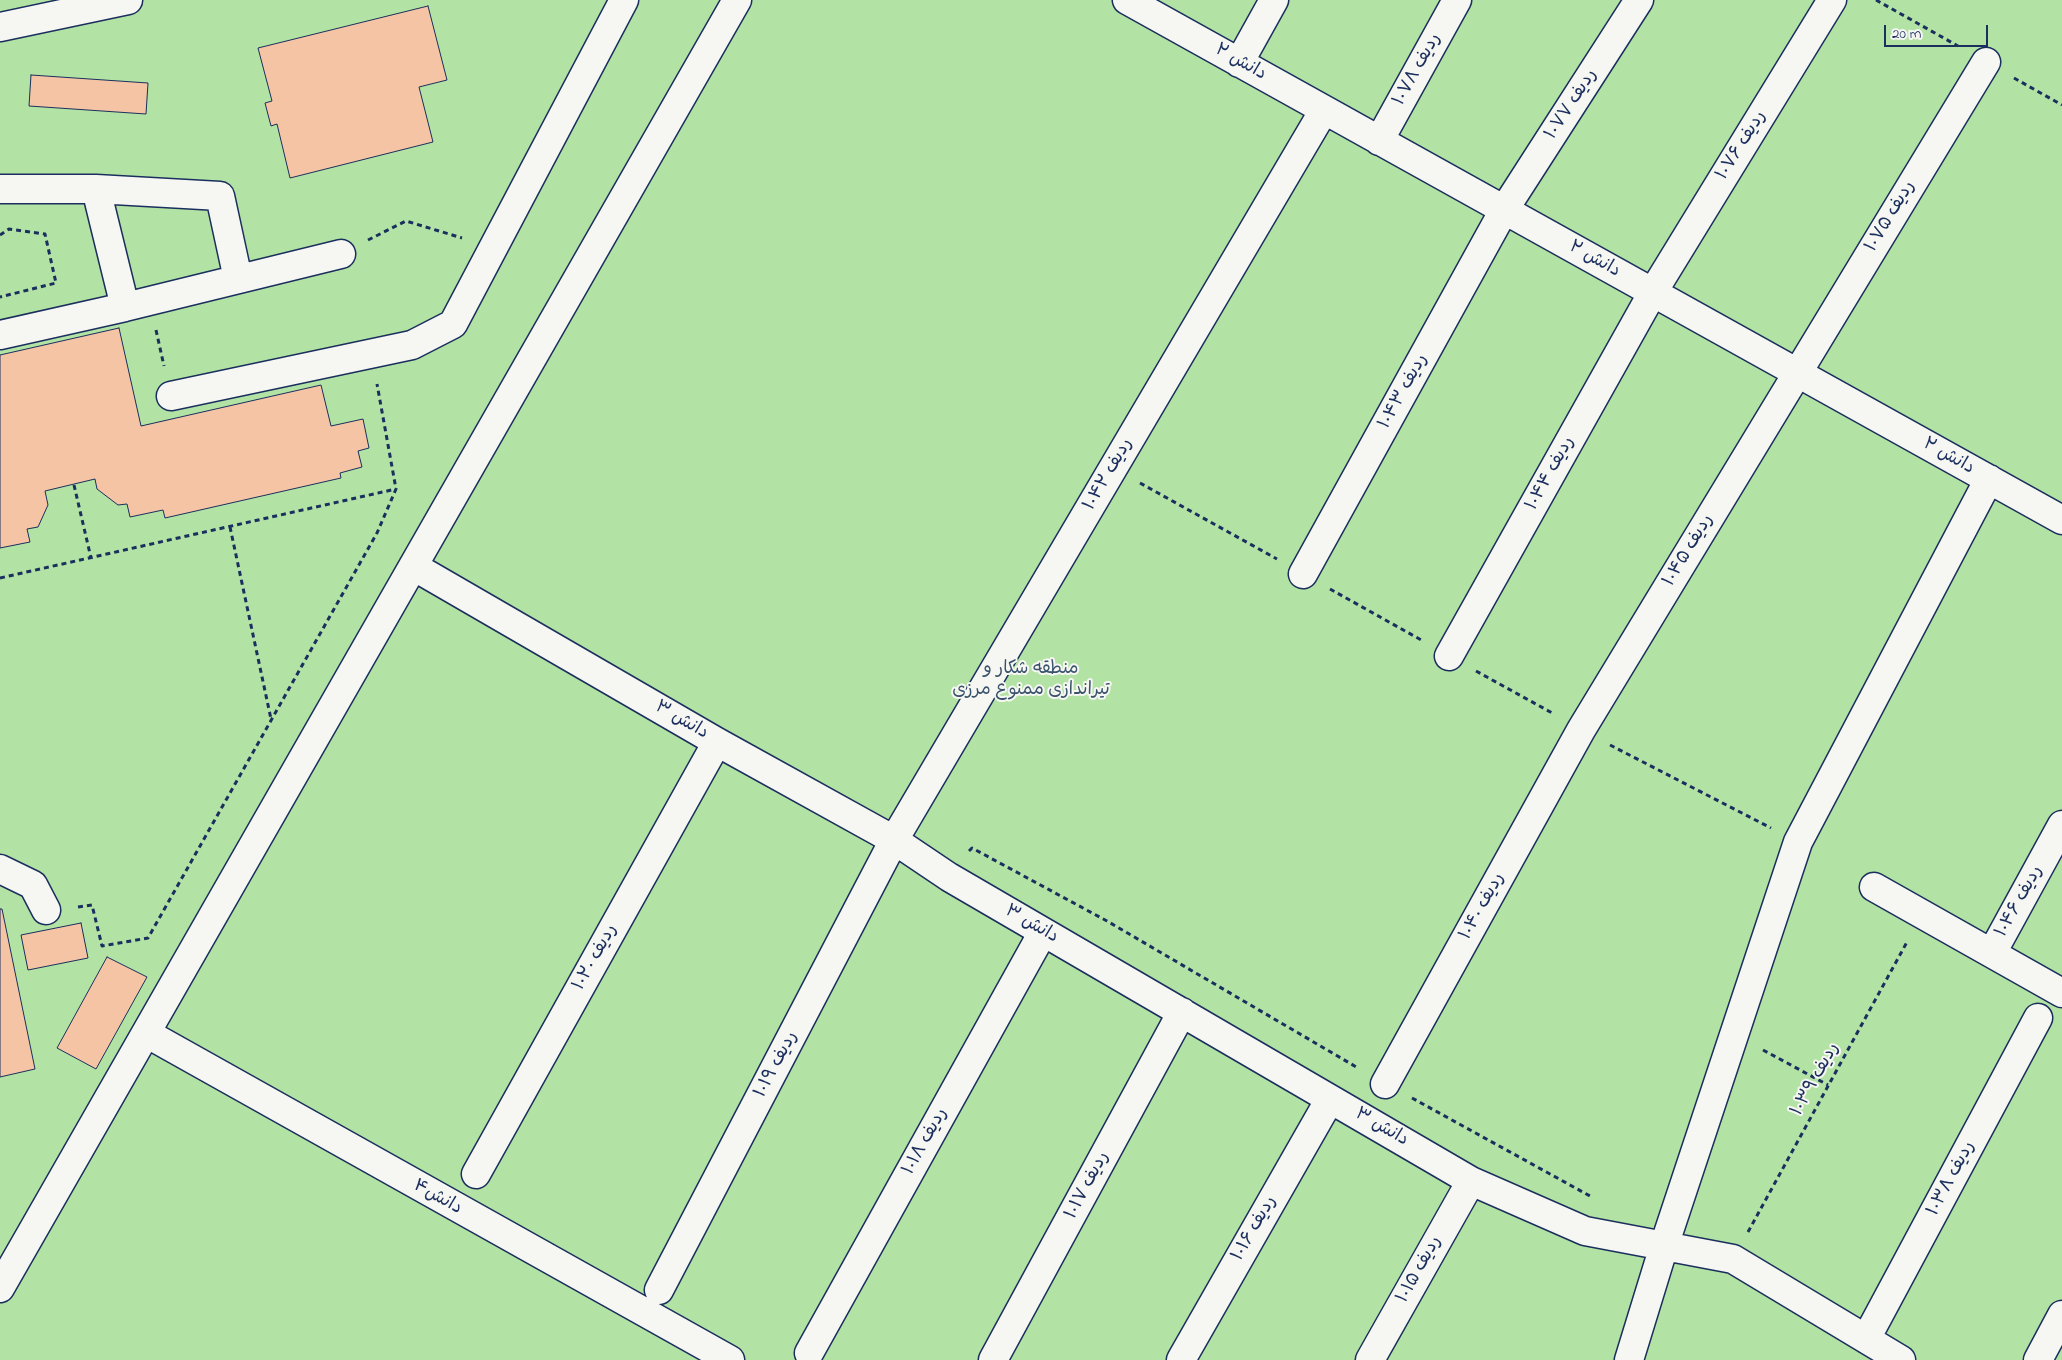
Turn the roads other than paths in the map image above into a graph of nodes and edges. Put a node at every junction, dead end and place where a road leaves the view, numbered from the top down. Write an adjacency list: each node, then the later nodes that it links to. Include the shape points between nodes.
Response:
1 (128, 0): 9 (street)
2 (624, 0): 23 (street, via 453,324 412,344)
3 (737, 0): 26 (street)
4 (1126, 0): 11 (street, دانش ۲)
5 (1274, 0): 11 (street)
6 (1457, 0): 13 (street, ردیف ۱۰۷۸)
7 (1639, 0): 16 (street, ردیف ۱۰۷۷)
8 (1832, 0): 19 (street, ردیف ۱۰۷۶)
9 (0, 27)
10 (1986, 62): 22 (street, ردیف ۱۰۷۵)
11 (1239, 63): 12 (street, دانش ۲)
12 (1324, 110): 13 (street, دانش ۲); 32 (street, ردیف ۱۰۴۲)
13 (1379, 141): 16 (street, دانش ۲)
14 (0, 189): 15 (street)
15 (96, 189): 18 (street, via 220,196); 20 (street)
16 (1504, 210): 19 (street, دانش ۲); 27 (street, ردیف ۱۰۴۳)
17 (341, 254): 18 (street)
18 (238, 279): 20 (street)
19 (1653, 292): 22 (street, دانش ۲); 28 (street, ردیف ۱۰۴۴)
20 (137, 304): 21 (street)
21 (0, 335)
22 (1796, 373): 24 (street, دانش ۲); 29 (street, ردیف ۱۰۴۵)
23 (170, 396)
24 (1989, 480): 25 (street, دانش ۲); 46 (street, via 1798,842)
25 (2062, 520)
26 (413, 566): 30 (street, دانش ۳); 41 (street)
27 (1303, 574)
28 (1449, 656)
29 (1581, 730): 42 (street, ردیف ۱۰۴۰)
30 (717, 742): 32 (street, دانش ۳); 44 (street, ردیف ۱۰۲۰)
31 (2062, 825): 37 (street, ردیف ۱۰۴۶)
32 (894, 840): 36 (street, دانش ۳, via 949,878); 48 (street, ردیف ۱۰۱۹)
33 (0, 869): 35 (street, via 33,885)
34 (1874, 887): 37 (street)
35 (46, 910)
36 (1043, 932): 39 (street, دانش ۳); 51 (street, ردیف ۱۰۱۸)
37 (1992, 953): 38 (street)
38 (2062, 993)
39 (1182, 1012): 43 (street, دانش ۳); 53 (street, ردیف ۱۰۱۷)
40 (2038, 1018): 50 (street, ردیف ۱۰۳۸)
41 (146, 1033): 47 (street); 52 (street, دانش۴)
42 (1385, 1084)
43 (1330, 1098): 45 (street, دانش ۳); 54 (street, ردیف ۱۰۱۶)
44 (476, 1174)
45 (1471, 1181): 46 (street, دانش ۳, via 1585,1231); 55 (street, ردیف ۱۰۱۵)
46 (1664, 1246): 50 (street, دانش ۳, via 1733,1259); 56 (street)
47 (0, 1288)
48 (659, 1290)
49 (2062, 1316): 58 (street)
50 (1866, 1339): 57 (street)
51 (809, 1353)
52 (730, 1360)
53 (994, 1360)
54 (1181, 1360)
55 (1370, 1360)
56 (1629, 1360)
57 (1901, 1360)
58 (2038, 1360)

